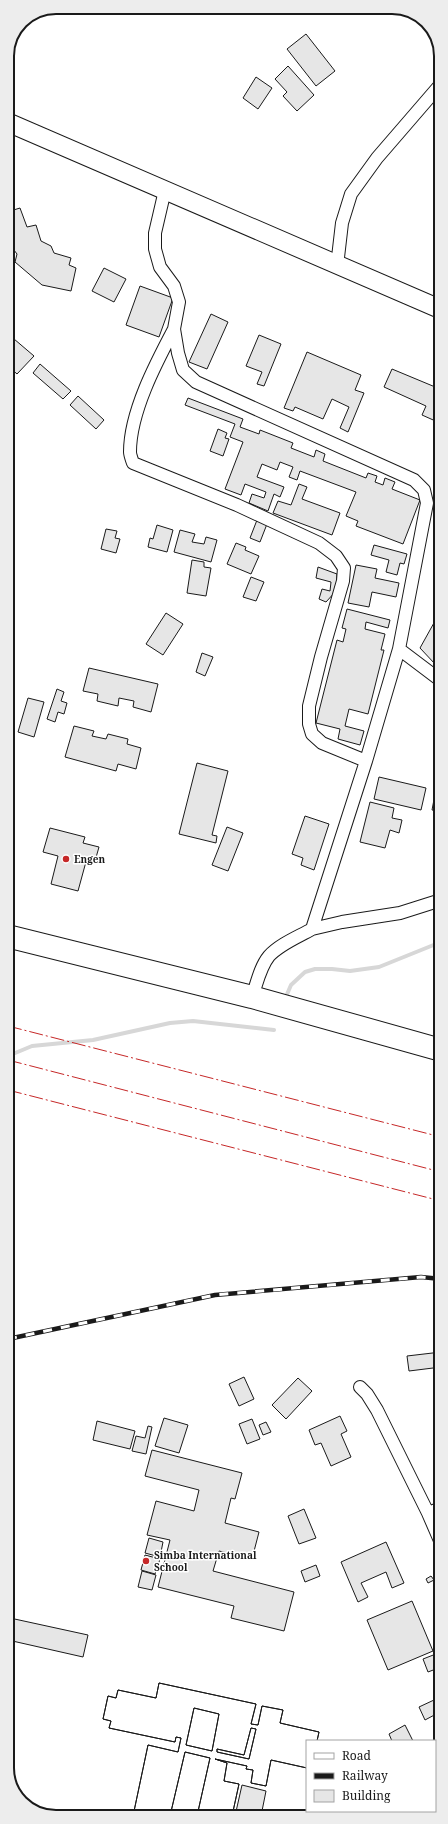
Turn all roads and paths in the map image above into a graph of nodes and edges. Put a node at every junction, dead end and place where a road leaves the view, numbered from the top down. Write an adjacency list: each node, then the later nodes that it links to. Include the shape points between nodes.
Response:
1 (434, 92): 4 (street, via 377,158 350,194 342,223)
2 (14, 125): 3 (street)
3 (165, 190): 4 (street); 6 (street, via 155,233 155,249 160,266 174,286 179,302)
4 (337, 266): 5 (street)
5 (434, 306)
6 (174, 329): 7 (street, via 183,370 196,382 414,480 424,490 428,503); 9 (street, via 157,361 141,401 133,428 130,453 133,463 237,505 319,543 336,556 344,568 343,581 309,706 309,724 312,734 322,743)
7 (399, 649): 8 (street); 9 (street)
8 (434, 675)
9 (366, 761): 11 (street)
10 (434, 902): 11 (street, via 400,913)
11 (312, 929): 13 (street, via 269,956)
12 (14, 938): 13 (highway)
13 (252, 997): 14 (highway)
14 (434, 1048)
15 (360, 1387): 17 (street, via 377,1410)
16 (434, 1511): 17 (street)
17 (428, 1513): 18 (street)
18 (434, 1527)

